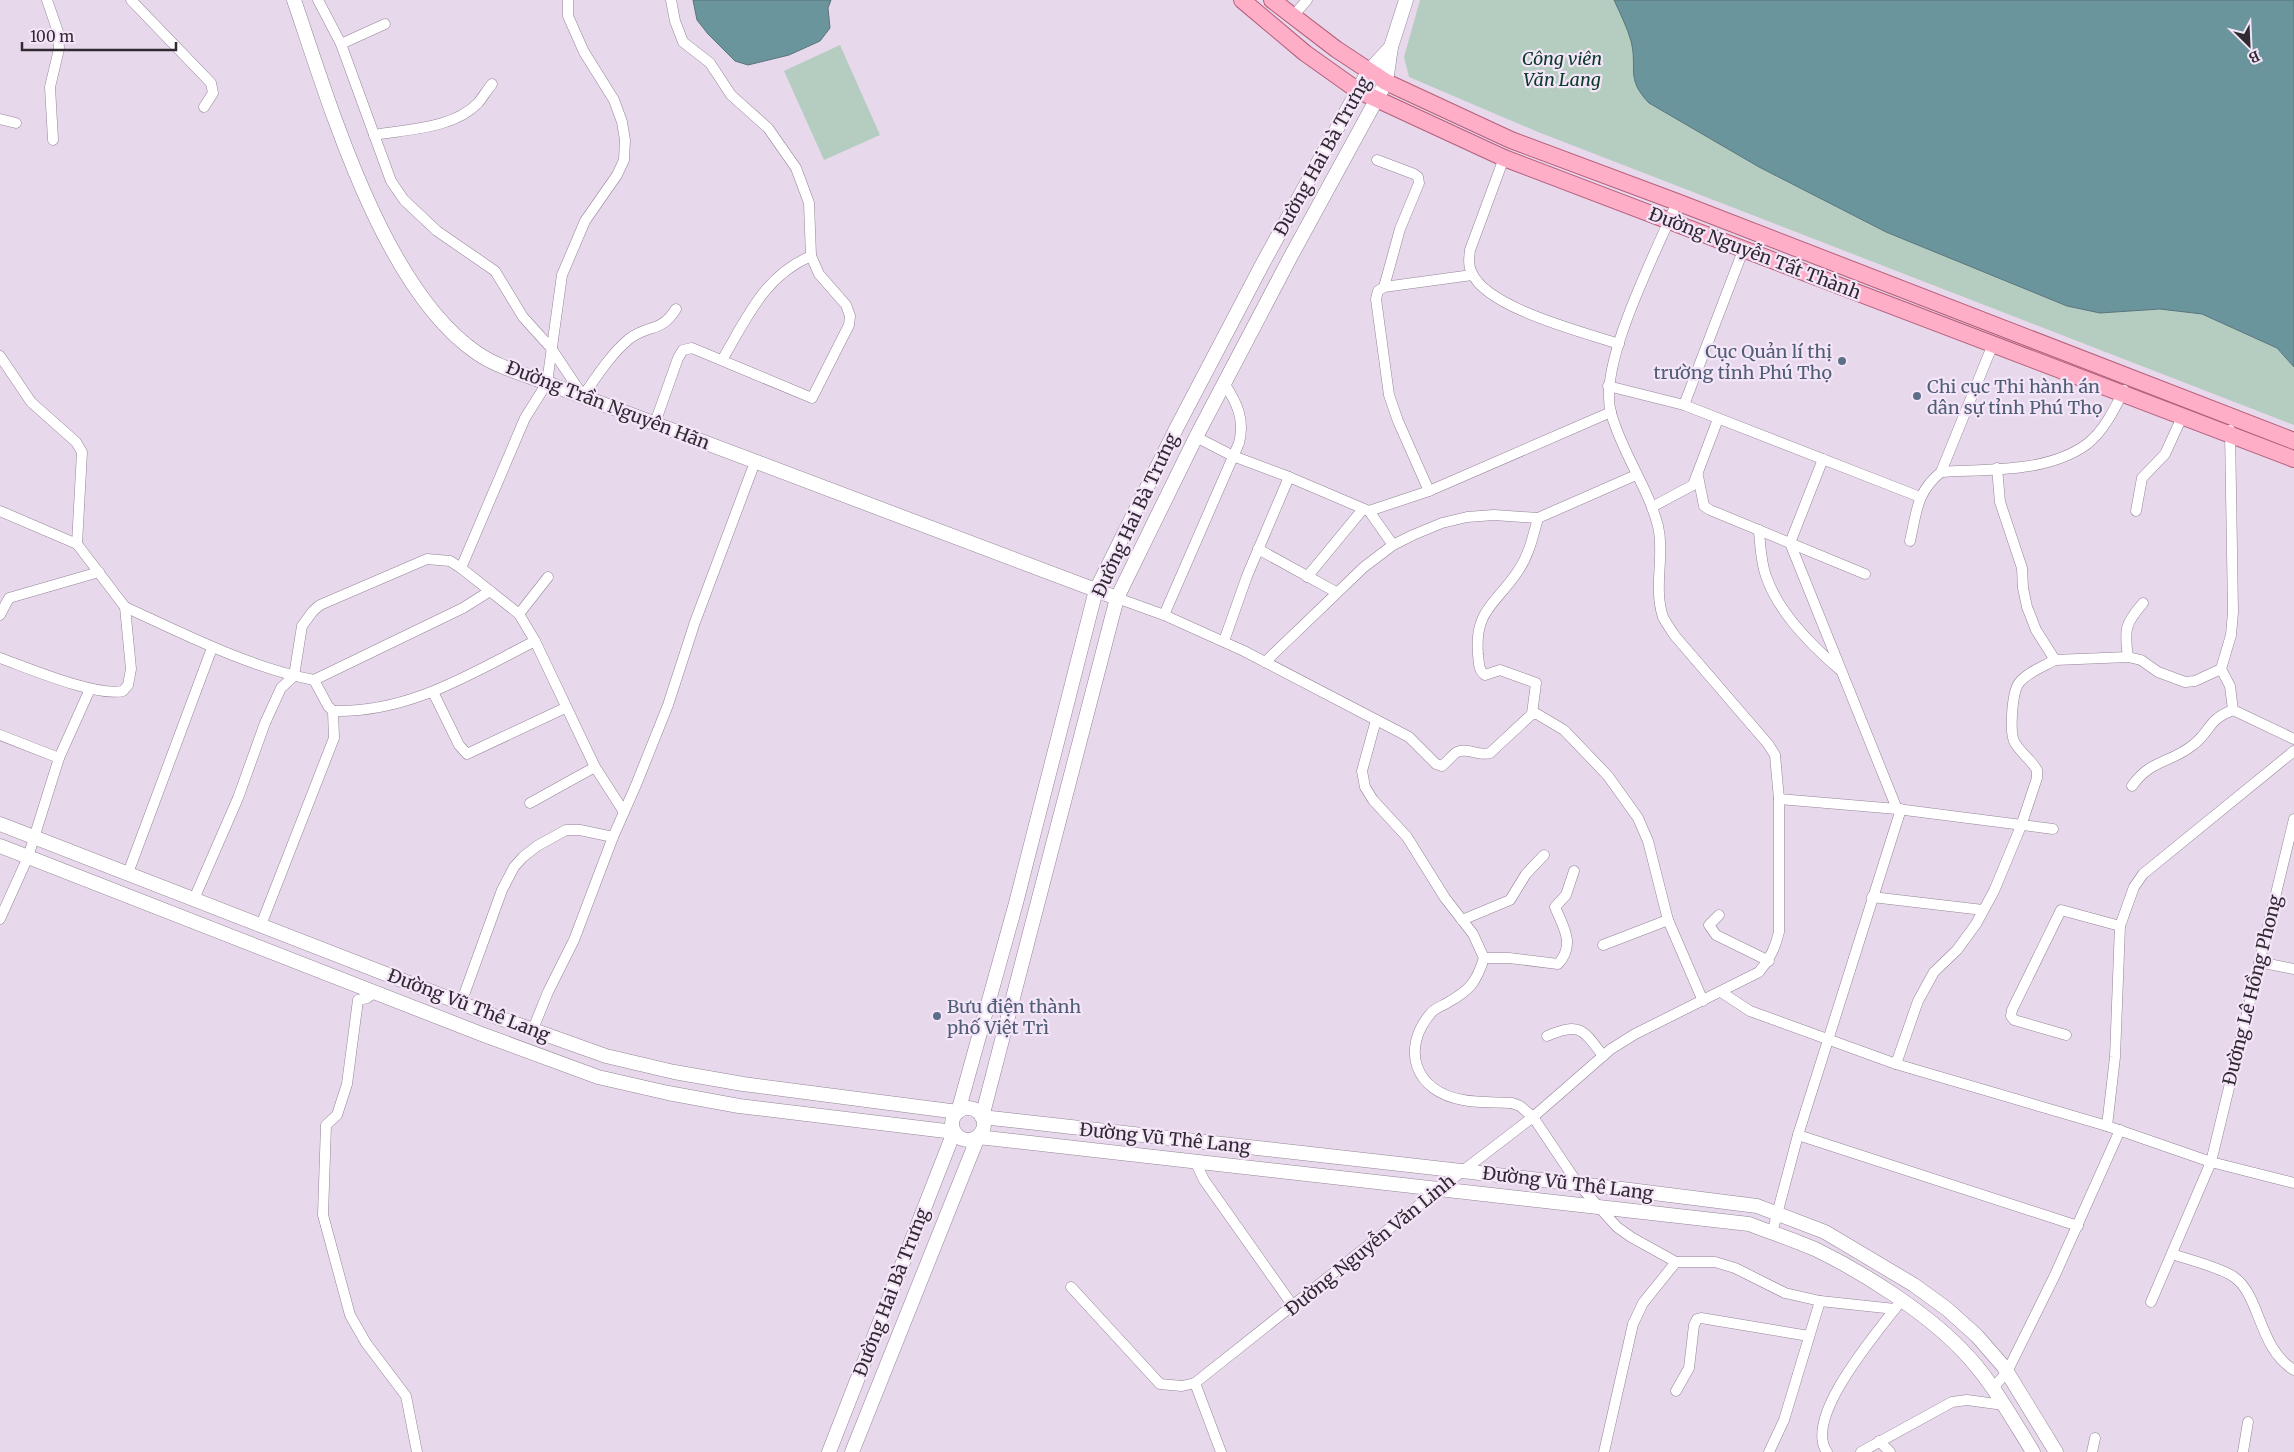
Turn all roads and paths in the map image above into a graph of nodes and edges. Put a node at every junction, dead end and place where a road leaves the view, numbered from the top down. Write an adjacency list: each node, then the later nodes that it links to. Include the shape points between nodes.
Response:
1 (47, 0): 24 (street, via 58,32 59,49 50,87)
2 (131, 0): 20 (street, via 211,83 213,93)
3 (294, 0): 40 (street, Đường Trần Nguyên Hãn, via 358,174 394,254 420,296 447,328 487,360)
4 (318, 0): 13 (street)
5 (568, 0): 36 (street, via 572,26 614,100 625,140 624,160 586,221 562,275)
6 (671, 0): 30 (street, via 683,42 710,63 731,95 768,128 796,168 810,203)
7 (1242, 0): 18 (main road, Đường Nguyễn Tất Thành, via 1305,53)
8 (1272, 0): 11 (main road, Đường Nguyễn Tất Thành)
9 (1307, 0): 11 (street)
10 (1406, 0): 14 (street, Đường Hai Bà Trưng)
11 (1293, 16): 15 (main road, Đường Nguyễn Tất Thành)
12 (384, 24): 13 (street)
13 (341, 44): 23 (street)
14 (1391, 48): 15 (street, Đường Hai Bà Trưng); 16 (street, Đường Hai Bà Trưng)
15 (1368, 72): 16 (main road, Đường Nguyễn Tất Thành); 18 (street, Đường Hai Bà Trưng)
16 (1386, 82): 19 (street, Đường Hai Bà Trưng); 27 (main road, Đường Nguyễn Tất Thành, via 1511,140)
17 (492, 84): 23 (street, via 478,103 446,122)
18 (1357, 90): 19 (main road, Đường Nguyễn Tất Thành); 81 (street, Đường Hai Bà Trưng, via 1177,427)
19 (1377, 101): 25 (main road, Đường Nguyễn Tất Thành); 41 (street, Đường Hai Bà Trưng)
20 (204, 108)
21 (0, 119): 22 (street)
22 (16, 123)
23 (374, 135): 36 (street, via 391,181 404,200 437,231 495,271 523,317)
24 (53, 140)
25 (1504, 158): 28 (main road, Đường Nguyễn Tất Thành); 31 (street, via 1470,250)
26 (1377, 160): 32 (street, via 1418,177)
27 (1676, 202): 28 (street); 39 (main road, Đường Nguyễn Tất Thành)
28 (1669, 220): 29 (main road, Đường Nguyễn Tất Thành); 34 (street)
29 (1744, 248): 35 (main road, Đường Nguyễn Tất Thành); 45 (street)
30 (811, 256): 38 (street, via 793,263 773,280); 38 (street, via 819,274 846,305 850,316 812,398)
31 (1472, 275): 32 (street); 34 (street, via 1507,305)
32 (1384, 287): 63 (street, via 1376,299 1389,394)
33 (676, 309): 44 (street, via 663,325 640,333 618,350)
34 (1619, 344): 42 (street)
35 (1993, 344): 43 (main road, Đường Nguyễn Tất Thành); 59 (street)
36 (551, 348): 40 (street); 44 (street)
37 (0, 356): 73 (street, via 31,402 76,442 82,452)
38 (722, 360): 50 (street, via 692,348 684,350 678,358)
39 (2130, 379): 43 (street); 47 (main road, Đường Nguyễn Tất Thành)
40 (547, 383): 44 (street, Đường Trần Nguyên Hãn); 76 (street, via 525,418)
41 (1224, 383): 52 (street, Đường Hai Bà Trưng); 54 (street, via 1237,403 1242,422)
42 (1608, 386): 45 (street); 46 (street)
43 (2122, 394): 48 (main road, Đường Nguyễn Tất Thành); 58 (street, via 2101,430 2087,444 2053,460)
44 (583, 396): 50 (street, Đường Trần Nguyên Hãn)
45 (1684, 405): 49 (street)
46 (1611, 412): 60 (street); 63 (street)
47 (2230, 416): 51 (street); 53 (main road, Đường Nguyễn Tất Thành)
48 (2182, 417): 51 (main road, Đường Nguyễn Tất Thành); 67 (street, via 2165,454 2142,478)
49 (1718, 419): 55 (street); 61 (street)
50 (655, 423): 57 (street, Đường Trần Nguyên Hãn)
51 (2230, 435): 56 (main road, Đường Nguyễn Tất Thành); 97 (street, via 2232,612 2231,635)
52 (1196, 437): 54 (street); 84 (street, Đường Hai Bà Trưng)
53 (2294, 441)
54 (1233, 456): 62 (street); 89 (street)
55 (1823, 459): 64 (street); 72 (street)
56 (2294, 459)
57 (755, 462): 81 (street, Đường Trần Nguyên Hãn); 117 (street, via 695,622 668,705)
58 (1997, 468): 59 (street); 95 (street, via 2000,502 2022,568 2027,606 2036,630)
59 (1941, 472): 64 (street, via 1925,486)
60 (1636, 475): 65 (street); 69 (street)
61 (1698, 476): 65 (street, via 1686,491); 70 (street, via 1704,506)
62 (1289, 477): 66 (street); 75 (street)
63 (1429, 491): 66 (street)
64 (1920, 497): 71 (street)
65 (1652, 506): 114 (street, via 1658,527 1659,597 1664,617 1675,636 1775,755)
66 (1366, 510): 74 (street); 80 (street)
67 (2136, 510)
68 (0, 512): 73 (street)
69 (1538, 518): 74 (street, via 1467,517 1442,523); 106 (street, via 1530,549 1518,572 1486,610 1479,630 1478,650 1479,666 1485,675 1500,670 1536,683)
70 (1759, 530): 72 (street); 98 (street, via 1765,576 1772,590 1812,646)
71 (1910, 542)
72 (1790, 543): 78 (street); 98 (street)
73 (76, 544): 77 (street)
74 (1393, 545): 83 (street)
75 (1258, 549): 80 (street); 91 (street)
76 (461, 568): 82 (street); 99 (street, via 450,561 427,559 320,606 302,626)
77 (99, 572): 86 (street); 88 (street, via 9,598)
78 (1865, 574)
79 (548, 577): 87 (street)
80 (1307, 577): 83 (street)
81 (1096, 590): 84 (street, Đường Trần Nguyên Hãn); 155 (street, Đường Hai Bà Trưng, via 1026,867)
82 (490, 591): 87 (street); 100 (street, via 463,608)
83 (1336, 592): 96 (street)
84 (1117, 598): 89 (street); 156 (street, Đường Hai Bà Trưng)
85 (2143, 603): 93 (street, via 2125,629)
86 (125, 607): 92 (street); 101 (street, via 131,669 128,685 117,692)
87 (519, 614): 90 (street)
88 (0, 615)
89 (1164, 615): 91 (street)
90 (535, 641): 102 (street); 103 (street)
91 (1224, 641): 96 (street)
92 (212, 648): 99 (street); 128 (street)
93 (2128, 657): 95 (street); 97 (street, via 2142,660 2158,672 2185,682)
94 (0, 658): 101 (street)
95 (2055, 660): 120 (street, via 2017,685 2011,736 2037,770)
96 (1265, 662): 107 (street)
97 (2221, 669): 104 (street, via 2230,686)
98 (1841, 671): 116 (street)
99 (294, 676): 100 (street); 130 (street, via 281,688 265,723 238,798)
100 (314, 680): 105 (street)
101 (90, 689): 111 (street)
102 (434, 692): 103 (street, via 459,745 467,754); 105 (street, via 385,708)
103 (565, 708): 112 (street)
104 (2233, 710): 109 (street); 113 (street, via 2213,720 2192,746 2146,770)
105 (333, 711): 136 (street, via 334,738)
106 (1532, 714): 107 (street, via 1490,753 1456,752 1442,766 1409,737); 135 (street, via 1564,730 1608,776 1638,818 1648,841)
107 (1376, 720): 134 (street, via 1362,771 1365,787 1407,837)
108 (0, 736): 111 (street)
109 (2294, 739)
110 (2294, 751): 137 (street, via 2143,874 2134,887)
111 (59, 758): 123 (street)
112 (595, 767): 115 (street); 117 (street)
113 (2132, 786)
114 (1779, 799): 116 (street); 140 (street, via 1779,932)
115 (530, 803)
116 (1899, 809): 120 (street); 129 (street)
117 (624, 812): 122 (street)
118 (2294, 819): 141 (street, Đường Lê Hồng Phong)
119 (0, 824): 123 (street, Đường Vũ Thê Lang)
120 (2021, 826): 121 (street); 131 (street)
121 (2053, 829)
122 (613, 836): 146 (street, via 566,830 523,857 502,890); 147 (street, via 574,940)
123 (34, 837): 126 (street); 128 (street, Đường Vũ Thê Lang)
124 (0, 846): 126 (street, Đường Vũ Thê Lang)
125 (1544, 855): 134 (street, via 1526,874 1510,900)
126 (28, 857): 133 (street); 143 (street, Đường Vũ Thê Lang)
127 (1574, 871): 139 (street, via 1566,895 1555,907 1568,935 1558,964)
128 (128, 873): 130 (street, Đường Vũ Thê Lang)
129 (1872, 897): 131 (street); 150 (street)
130 (194, 899): 136 (street, Đường Vũ Thê Lang)
131 (1983, 910): 153 (street, via 1957,950 1934,972 1918,1001)
132 (1719, 916): 140 (street, via 1709,925 1716,935)
133 (0, 919)
134 (1462, 920): 139 (street, via 1473,934)
135 (1668, 920): 138 (street); 145 (street)
136 (261, 925): 146 (street, Đường Vũ Thê Lang)
137 (2120, 926): 148 (street, via 2061,910 2011,1016 2014,1020); 158 (street, via 2115,1058)
138 (1603, 944)
139 (1484, 958): 157 (street, via 1477,978 1466,993 1433,1011 1419,1028 1413,1052 1419,1074 1440,1091 1461,1100 1512,1103)
140 (1769, 961): 144 (street, Đường Nguyễn Văn Linh, via 1759,972)
141 (2259, 962): 142 (street); 164 (street, Đường Lê Hồng Phong)
142 (2294, 969)
143 (375, 992): 154 (street, Đường Vũ Thê Lang); 190 (street, via 358,1000 347,1084 338,1114 326,1125 323,1215 350,1315 366,1343 406,1396)
144 (1721, 992): 145 (street, Đường Nguyễn Văn Linh); 150 (street, via 1750,1012)
145 (1703, 1000): 151 (street, Đường Nguyễn Văn Linh, via 1635,1034)
146 (461, 1003): 147 (street, Đường Vũ Thê Lang)
147 (533, 1030): 152 (street, Đường Vũ Thê Lang)
148 (2066, 1035)
149 (1547, 1036): 151 (street, via 1566,1028 1577,1028 1587,1034)
150 (1828, 1040): 153 (street); 161 (street)
151 (1603, 1056): 157 (street, Đường Nguyễn Văn Linh)
152 (612, 1058): 154 (street); 155 (street, Đường Vũ Thê Lang, via 743,1084)
153 (1896, 1064): 158 (street)
154 (607, 1079): 160 (street, Đường Vũ Thê Lang, via 739,1106)
155 (958, 1112): 156 (street, via 972,1109); 160 (street, via 952,1121)
156 (982, 1117): 162 (street, via 984,1128); 165 (street, Đường Vũ Thê Lang)
157 (1533, 1117): 165 (street, Đường Nguyễn Văn Linh); 167 (street)
158 (2107, 1126): 159 (street)
159 (2120, 1130): 164 (street); 171 (street)
160 (954, 1132): 162 (street, via 967,1140); 191 (street, Đường Hai Bà Trưng)
161 (1798, 1135): 170 (street); 171 (street)
162 (978, 1136): 163 (street, Đường Vũ Thê Lang); 192 (street, Đường Hai Bà Trưng)
163 (1195, 1161): 168 (street, Đường Vũ Thê Lang); 179 (street, via 1204,1180)
164 (2211, 1162): 166 (street); 173 (street, Đường Lê Hồng Phong)
165 (1462, 1171): 167 (street, Đường Vũ Thê Lang); 168 (street, Đường Nguyễn Văn Linh)
166 (2294, 1183)
167 (1578, 1184): 169 (street); 170 (street, Đường Vũ Thê Lang, via 1757,1206)
168 (1439, 1189): 169 (street, Đường Vũ Thê Lang); 179 (street, Đường Nguyễn Văn Linh)
169 (1598, 1206): 172 (street, Đường Vũ Thê Lang, via 1749,1224); 174 (street, via 1631,1238)
170 (1778, 1213): 172 (street); 182 (street, Đường Vũ Thê Lang, via 1825,1232 1914,1285 1948,1309 1977,1336)
171 (2078, 1226): 182 (street)
172 (1772, 1233): 178 (street, Đường Vũ Thê Lang, via 1816,1250)
173 (2172, 1254): 177 (street, Đường Lê Hồng Phong); 181 (street, via 2234,1276 2245,1289 2273,1351)
174 (1676, 1262): 176 (street, via 1715,1262 1735,1268 1785,1293); 194 (street, via 1643,1303 1633,1324)
175 (1071, 1287): 183 (street, via 1160,1384)
176 (1820, 1301): 178 (street); 180 (street)
177 (2151, 1302)
178 (1898, 1305): 184 (street, Đường Vũ Thê Lang, via 1933,1323 1962,1349); 196 (street, via 1844,1376 1834,1395 1823,1429)
179 (1293, 1306): 183 (street, Đường Nguyễn Văn Linh)
180 (1809, 1336): 185 (street, via 1701,1318 1694,1325 1689,1368); 195 (street, via 1784,1420)
181 (2294, 1370)
182 (2007, 1372): 184 (street); 200 (street, Đường Vũ Thê Lang)
183 (1195, 1383): 193 (street)
184 (1993, 1388): 186 (street, Đường Vũ Thê Lang)
185 (1676, 1391)
186 (2004, 1405): 189 (street, via 1968,1400 1952,1402); 199 (street, Đường Vũ Thê Lang)
187 (2248, 1422): 202 (street)
188 (2095, 1438): 201 (street)
189 (1879, 1441): 197 (street); 198 (street)
190 (417, 1452)
191 (829, 1452)
192 (852, 1452)
193 (1221, 1452)
194 (1604, 1452)
195 (1769, 1452)
196 (1827, 1452)
197 (1861, 1452)
198 (1890, 1452)
199 (2033, 1452)
200 (2056, 1452)
201 (2092, 1452)
202 (2243, 1452)

